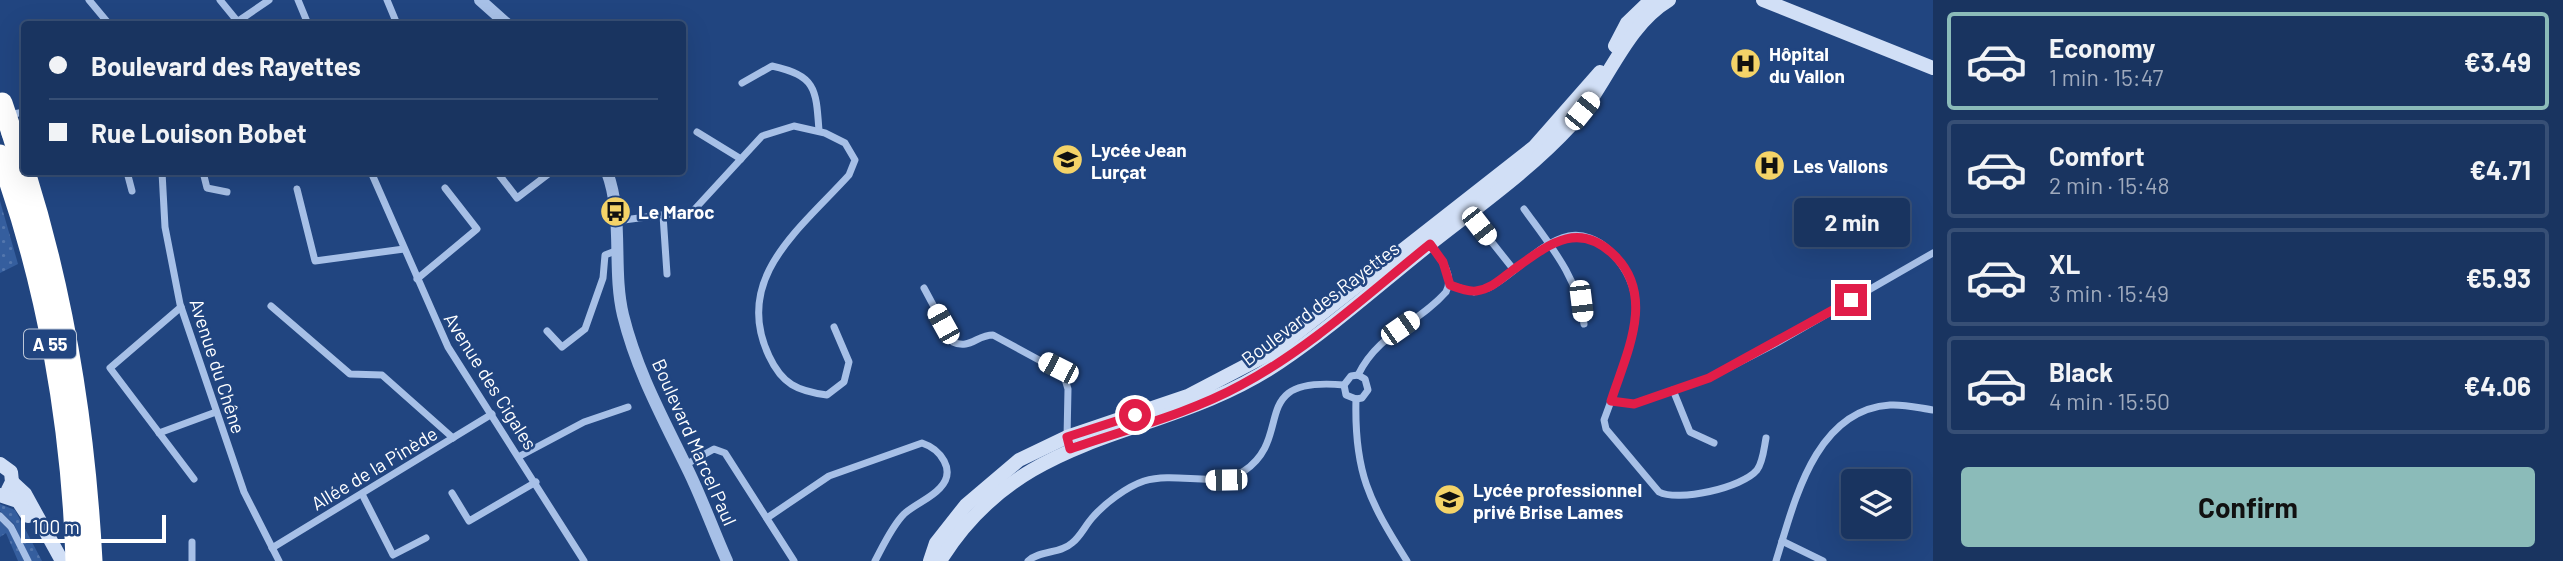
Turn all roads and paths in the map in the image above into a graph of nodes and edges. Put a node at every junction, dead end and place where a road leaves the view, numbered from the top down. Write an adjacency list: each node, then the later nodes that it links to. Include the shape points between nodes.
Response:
1 (89, 0): 13 (street)
2 (220, 0): 14 (street)
3 (269, 0): 15 (street)
4 (298, 0): 16 (street)
5 (387, 0): 17 (street)
6 (480, 0): 18 (street)
7 (1639, 0): 12 (street)
8 (1651, 0): 12 (main road, Boulevard des Rayettes)
9 (1659, 0): 19 (street, via 1626,35)
10 (1669, 0): 19 (main road, Boulevard des Rayettes, via 1640,23)
11 (1763, 0): 20 (main road)
12 (1632, 16): 44 (main road, Boulevard des Rayettes, via 1598,75 1552,129)
13 (106, 21)
14 (235, 21)
15 (239, 21)
16 (307, 21)
17 (396, 21)
18 (504, 21)
19 (1617, 61): 44 (main road, Boulevard des Rayettes, via 1596,94 1545,152)
20 (1933, 68)
21 (742, 83): 23 (street, via 772,66 799,72 812,84)
22 (4, 113): 27 (highway, A 55)
23 (819, 131): 26 (street, via 794,126 762,136); 58 (street, via 845,143 855,160 849,175 777,255 763,278 757,306 760,338 776,372 801,392 827,394 844,382 849,362)
24 (697, 132): 26 (street)
25 (0, 155): 93 (highway, A 55, via 22,225 54,367)
26 (741, 159): 41 (street, via 693,212)
27 (21, 160)
28 (26, 175): 69 (highway, A 55, via 61,307)
29 (128, 175): 38 (street)
30 (162, 175): 56 (street, Avenue du Chêne, via 166,227)
31 (204, 175): 39 (street, via 207,188)
32 (372, 175): 46 (street, Avenue des Cigales)
33 (500, 175): 34 (street, via 517,198)
34 (547, 175)
35 (608, 175): 42 (street, Boulevard Marcel Paul)
36 (444, 188): 52 (street, via 477,229)
37 (297, 189): 46 (street, via 315,261)
38 (132, 191)
39 (227, 192)
40 (1524, 209): 45 (street)
41 (663, 215): 42 (street); 51 (street)
42 (616, 221): 47 (street, Boulevard Marcel Paul)
43 (1479, 226): 50 (street)
44 (1426, 240): 53 (street, via 1443,262); 73 (main road, Boulevard des Rayettes, via 1259,362)
45 (1550, 246): 50 (street); 57 (street, via 1573,281); 64 (street, via 1569,236 1588,237 1619,260 1633,280 1637,297 1633,330)
46 (404, 249): 52 (street, Avenue des Cigales)
47 (619, 249): 59 (street, via 605,256 603,278 586,329 562,347); 77 (street, Boulevard Marcel Paul, via 623,314 642,376)
48 (1930, 255): 49 (street); 62 (street, via 1773,345 1709,378)
49 (1933, 264)
50 (1514, 270): 53 (street, via 1474,292)
51 (667, 274)
52 (417, 279): 68 (street, Avenue des Cigales, via 448,347)
53 (1450, 285): 60 (street, via 1438,301 1380,342)
54 (924, 288): 73 (street, via 953,342 969,344 993,335 1063,373 1068,389)
55 (271, 306): 71 (street, via 350,374 382,375)
56 (181, 307): 67 (street, Avenue du Chêne); 70 (street, via 110,368)
57 (1584, 324)
58 (834, 327)
59 (547, 331)
60 (1358, 375): 61 (street, via 1347,378); 63 (street, via 1367,382 1368,390)
61 (1343, 385): 63 (street, via 1346,395); 104 (street, via 1316,383 1285,395 1259,457 1242,473 1226,480 1181,476 1142,482 1103,506 1072,544)
62 (1673, 390): 64 (street, via 1634,404); 74 (street, via 1690,432)
63 (1356, 399): 105 (street, via 1355,435 1364,486)
64 (1611, 401): 72 (street, via 1604,420 1606,429 1659,492 1670,498 1727,487 1753,473)
65 (628, 407): 75 (street, via 584,422)
66 (1933, 410): 87 (street, via 1889,405 1849,420 1837,430 1802,480)
67 (216, 412): 70 (street); 89 (street, Avenue du Chêne, via 243,492)
68 (492, 414): 71 (street, Allée de la Pinède); 75 (street, Avenue des Cigales)
69 (82, 431): 94 (highway, A 55); 95 (highway, via 95,493)
70 (159, 433): 78 (street)
71 (453, 438): 82 (street, Allée de la Pinède)
72 (1766, 439)
73 (1069, 443): 102 (main road, Boulevard des Rayettes, via 1019,460 999,475 966,505); 103 (main road, Boulevard des Rayettes, via 1003,488 966,525)
74 (1714, 443)
75 (520, 456): 80 (street, Avenue des Cigales)
76 (1, 461): 79 (main road, via 11,472)
77 (685, 465): 85 (street, via 719,449); 99 (street, Boulevard Marcel Paul)
78 (194, 479)
79 (12, 482): 83 (main road); 92 (main road)
80 (536, 482): 81 (street, via 469,521); 98 (street, Avenue des Cigales)
81 (452, 493)
82 (362, 494): 86 (street, via 393,555); 89 (street, Allée de la Pinède)
83 (0, 495): 91 (main road, via 22,506)
84 (0, 516): 90 (street, via 12,527)
85 (767, 518): 100 (street); 101 (street, via 829,477 922,443 935,448 945,460 947,477 940,488 903,515)
86 (426, 538)
87 (1782, 541): 106 (street); 107 (street)
88 (192, 542): 96 (street)
89 (272, 548): 97 (street, Avenue du Chêne)
90 (28, 561)
91 (51, 561)
92 (62, 561)
93 (76, 561)
94 (92, 561)
95 (99, 561)
96 (192, 561)
97 (279, 561)
98 (584, 561)
99 (727, 561)
100 (794, 561)
101 (875, 561)
102 (928, 561)
103 (940, 561)
104 (1028, 561)
105 (1407, 561)
106 (1776, 561)
107 (1823, 561)

